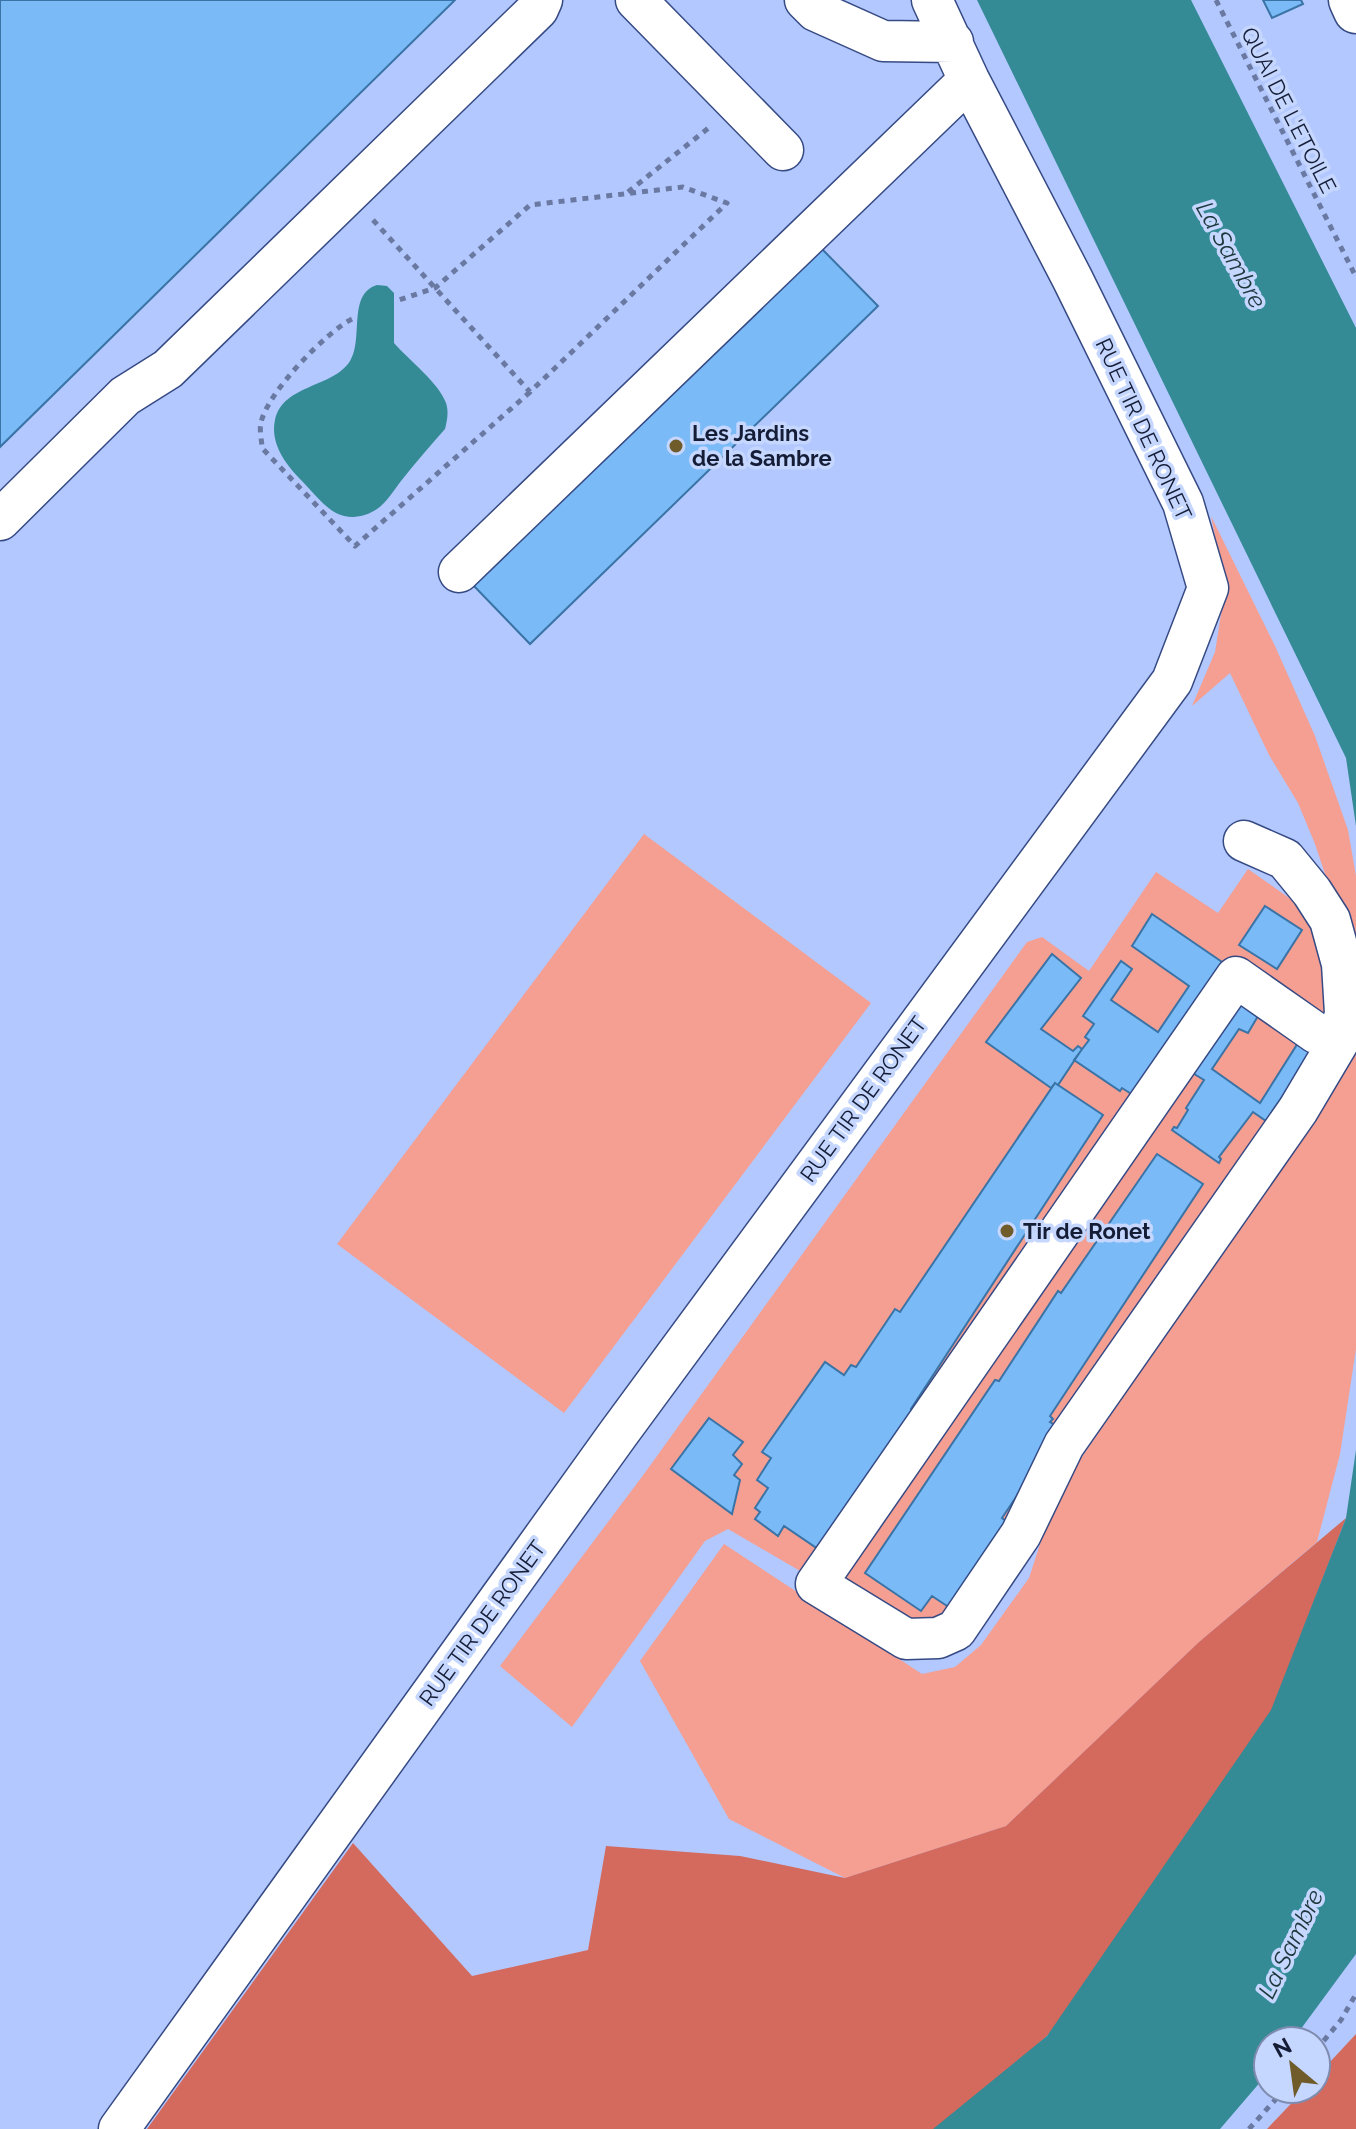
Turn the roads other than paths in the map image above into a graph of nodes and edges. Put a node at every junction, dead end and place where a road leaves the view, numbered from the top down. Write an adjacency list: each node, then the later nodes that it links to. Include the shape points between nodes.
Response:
1 (542, 0): 10 (street, via 168,369 125,396)
2 (636, 0): 9 (street)
3 (805, 0): 7 (street, via 816,11 883,41)
4 (932, 0): 7 (street, RUE TIR DE RONET)
5 (1351, 0): 6 (main road)
6 (1356, 11)
7 (953, 42): 8 (street, RUE TIR DE RONET)
8 (969, 80): 11 (street); 14 (street, RUE TIR DE RONET, via 1183,503 1208,588 1172,681 636,1409)
9 (783, 150)
10 (0, 520)
11 (459, 572)
12 (1244, 841): 13 (street, via 1285,859 1330,920 1342,964 1345,1013 1339,1041 1298,1110 1064,1445 1021,1534 956,1630 938,1638 906,1639 816,1584 1236,977)
13 (1316, 1033)
14 (119, 2129)

